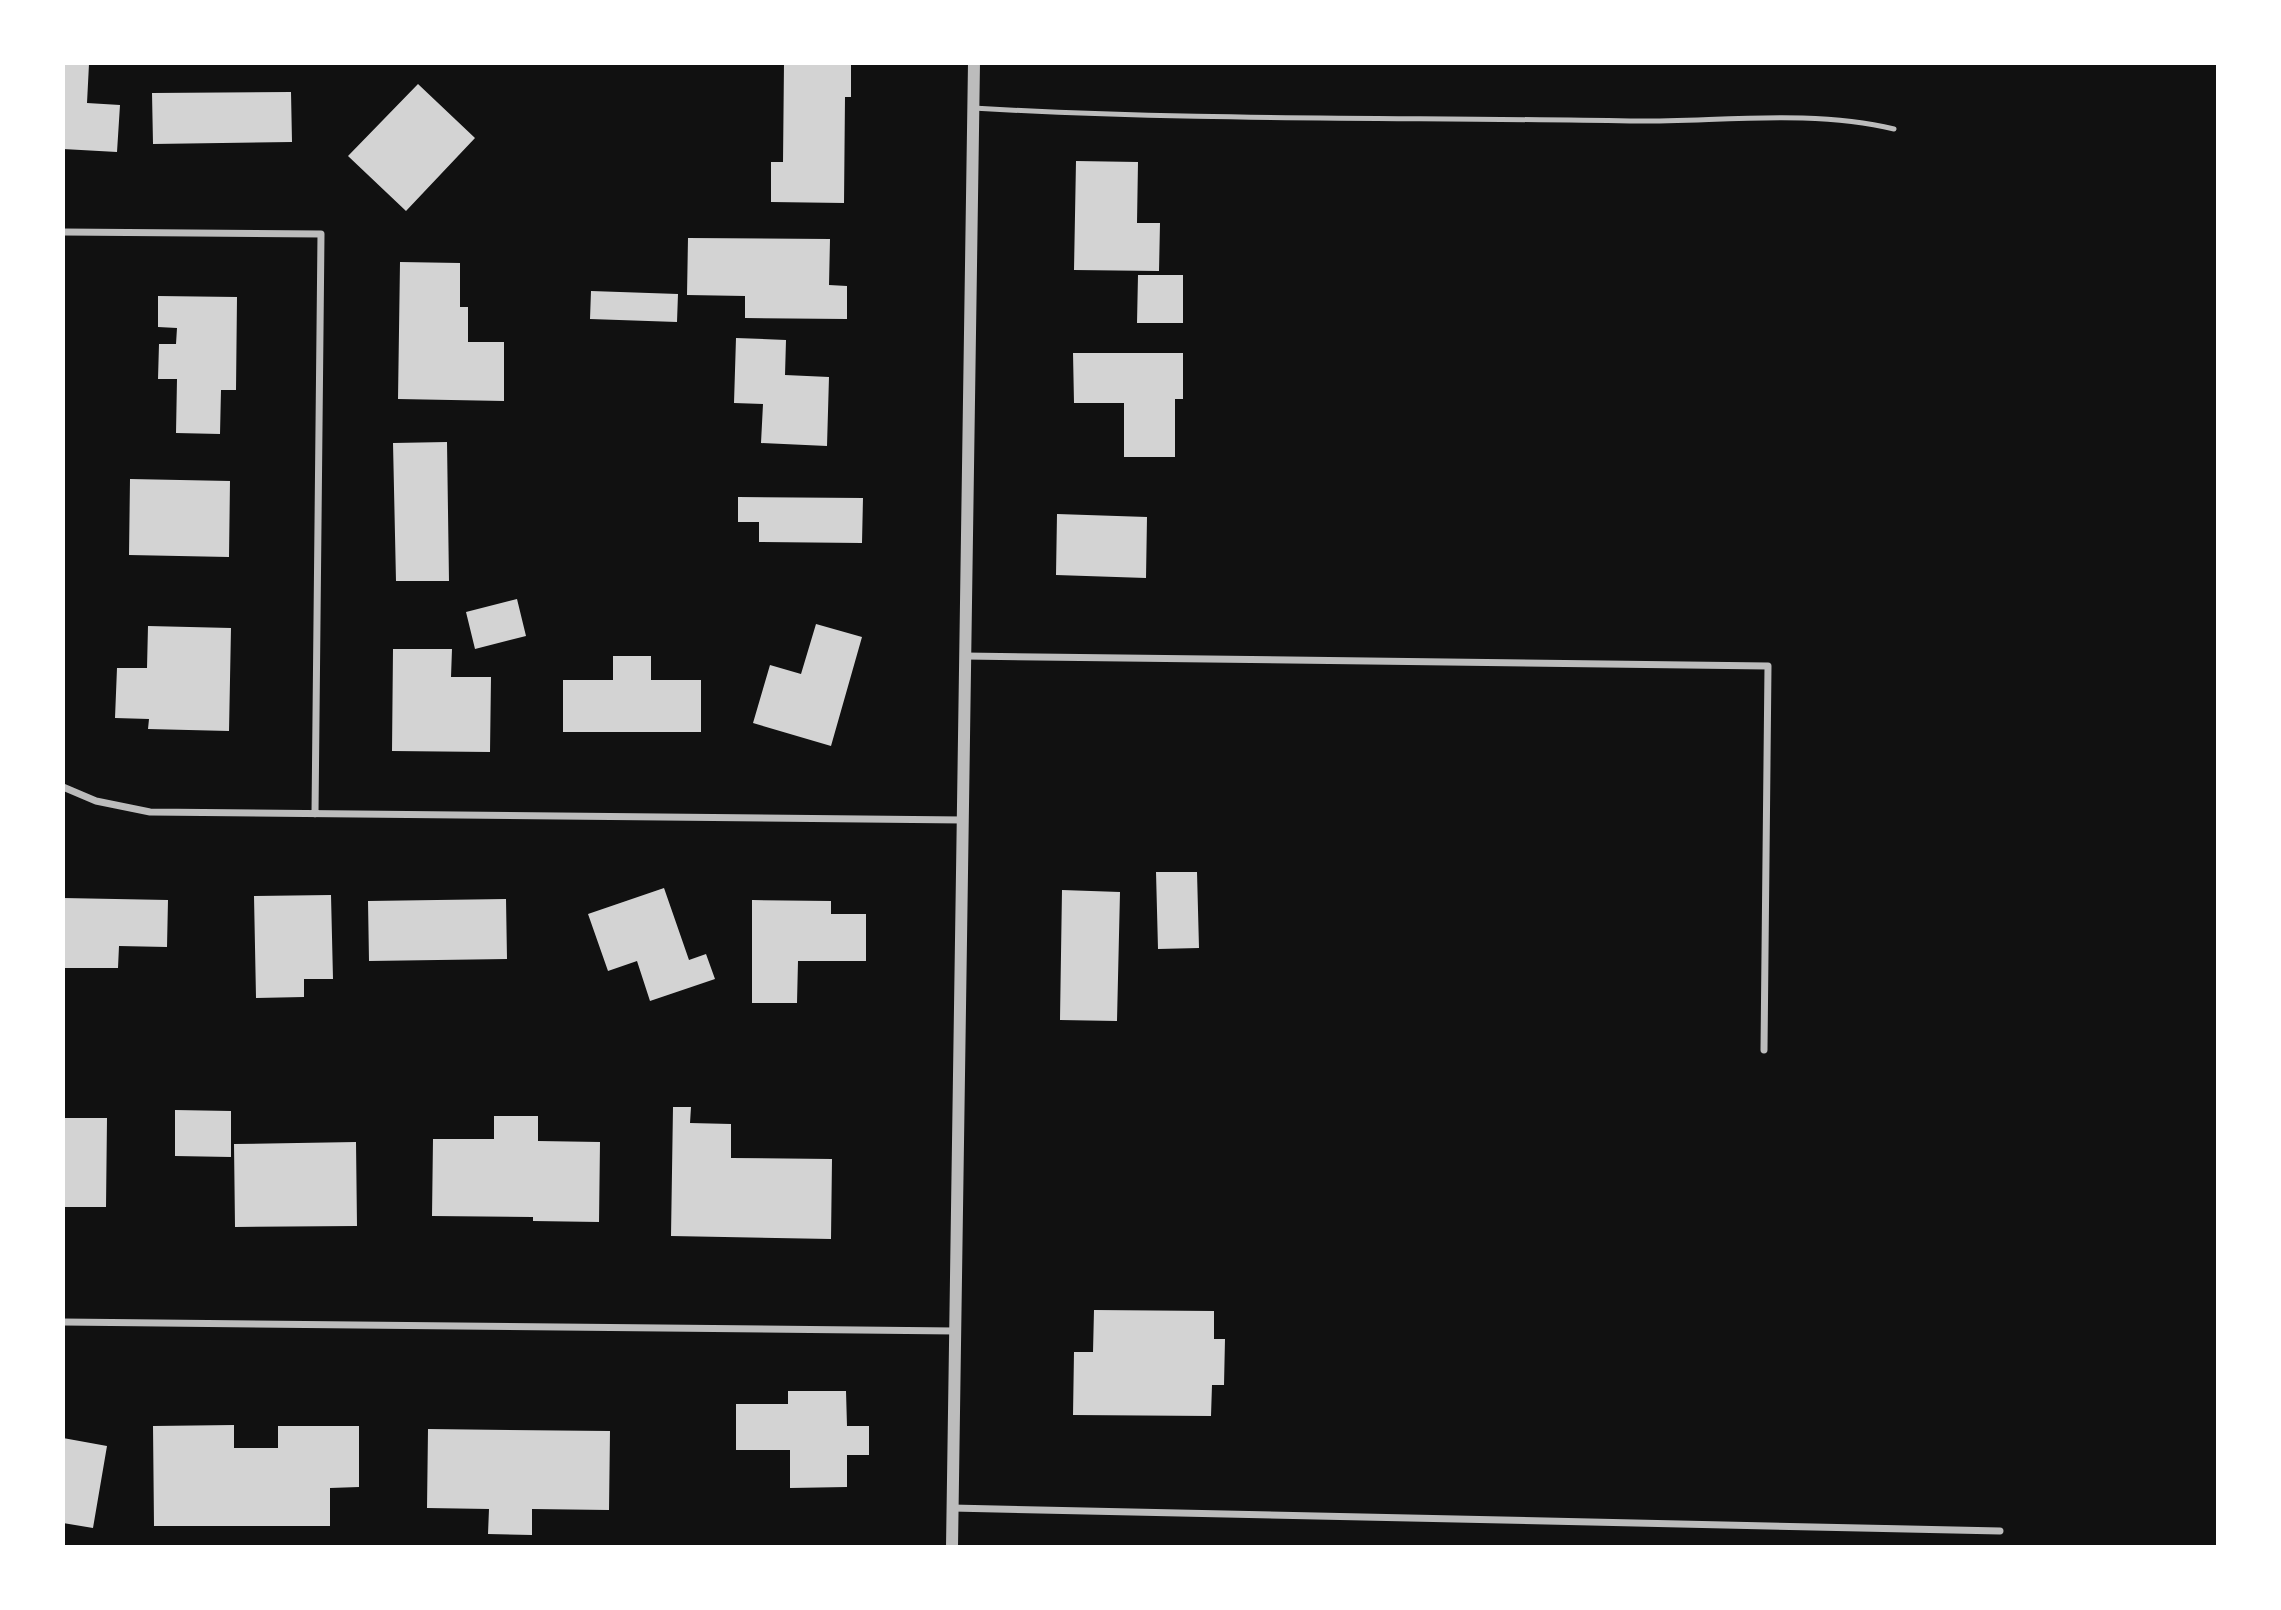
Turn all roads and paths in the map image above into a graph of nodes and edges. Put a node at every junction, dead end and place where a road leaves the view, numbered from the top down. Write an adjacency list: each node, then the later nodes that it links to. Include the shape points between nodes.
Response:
1 (974, 63): 2 (street)
2 (973, 108): 3 (lane, via 1128,118 1854,120); 5 (street)
3 (1895, 129)
4 (63, 232): 7 (street, via 321,234)
5 (965, 656): 8 (street); 9 (street, via 1768,666)
6 (63, 787): 7 (street, via 96,802 150,813)
7 (316, 814): 8 (street)
8 (963, 820): 11 (street)
9 (1764, 1050)
10 (63, 1322): 11 (street)
11 (955, 1331): 12 (street)
12 (952, 1508): 13 (street); 14 (street)
13 (2000, 1531)
14 (952, 1547)

